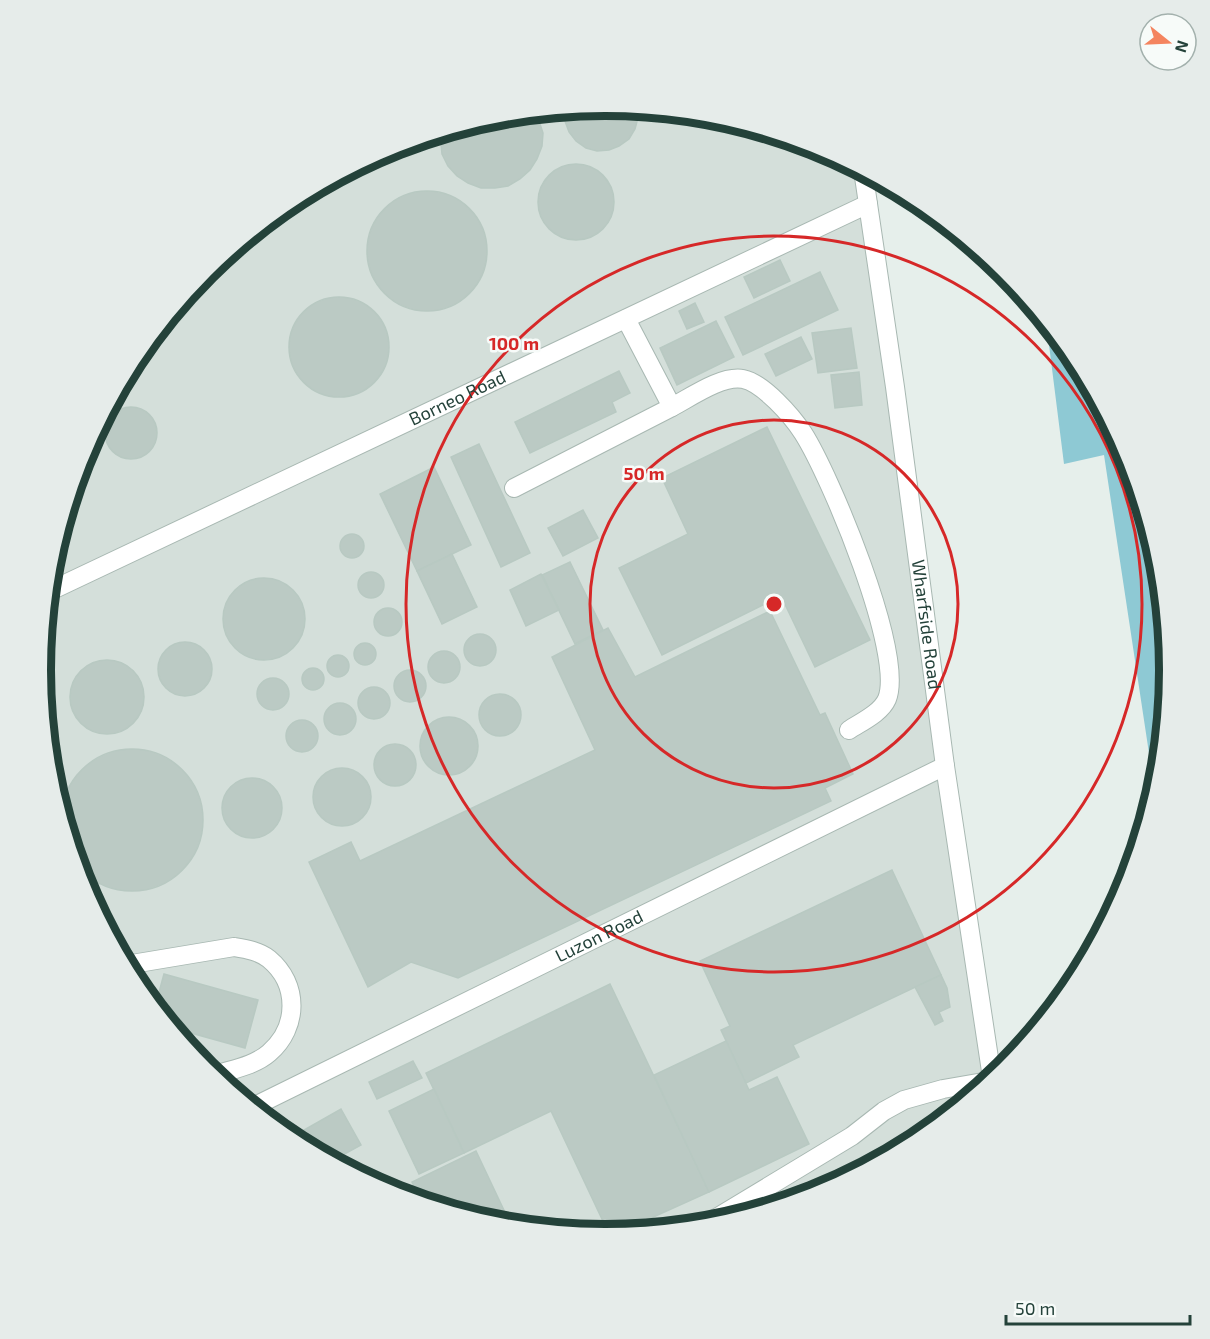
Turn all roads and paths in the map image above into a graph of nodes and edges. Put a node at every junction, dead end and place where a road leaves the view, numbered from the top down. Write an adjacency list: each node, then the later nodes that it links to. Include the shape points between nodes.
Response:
1 (865, 181): 2 (street, Wharfside Road)
2 (868, 204): 3 (street, Borneo Road); 8 (street, Wharfside Road)
3 (626, 319): 4 (street); 6 (street, Borneo Road)
4 (672, 407): 5 (street); 7 (street, via 723,381 746,380 788,414 819,462 872,590 888,667 887,699 879,710)
5 (514, 488)
6 (58, 587)
7 (849, 730)
8 (945, 766): 10 (street, Wharfside Road); 13 (street, Luzon Road)
9 (136, 963): 11 (street, via 234,947 268,958 280,971 290,988 293,1008 288,1028 272,1051 256,1063)
10 (990, 1067)
11 (225, 1072)
12 (972, 1084): 14 (street, via 904,1100)
13 (261, 1103)
14 (733, 1208)

